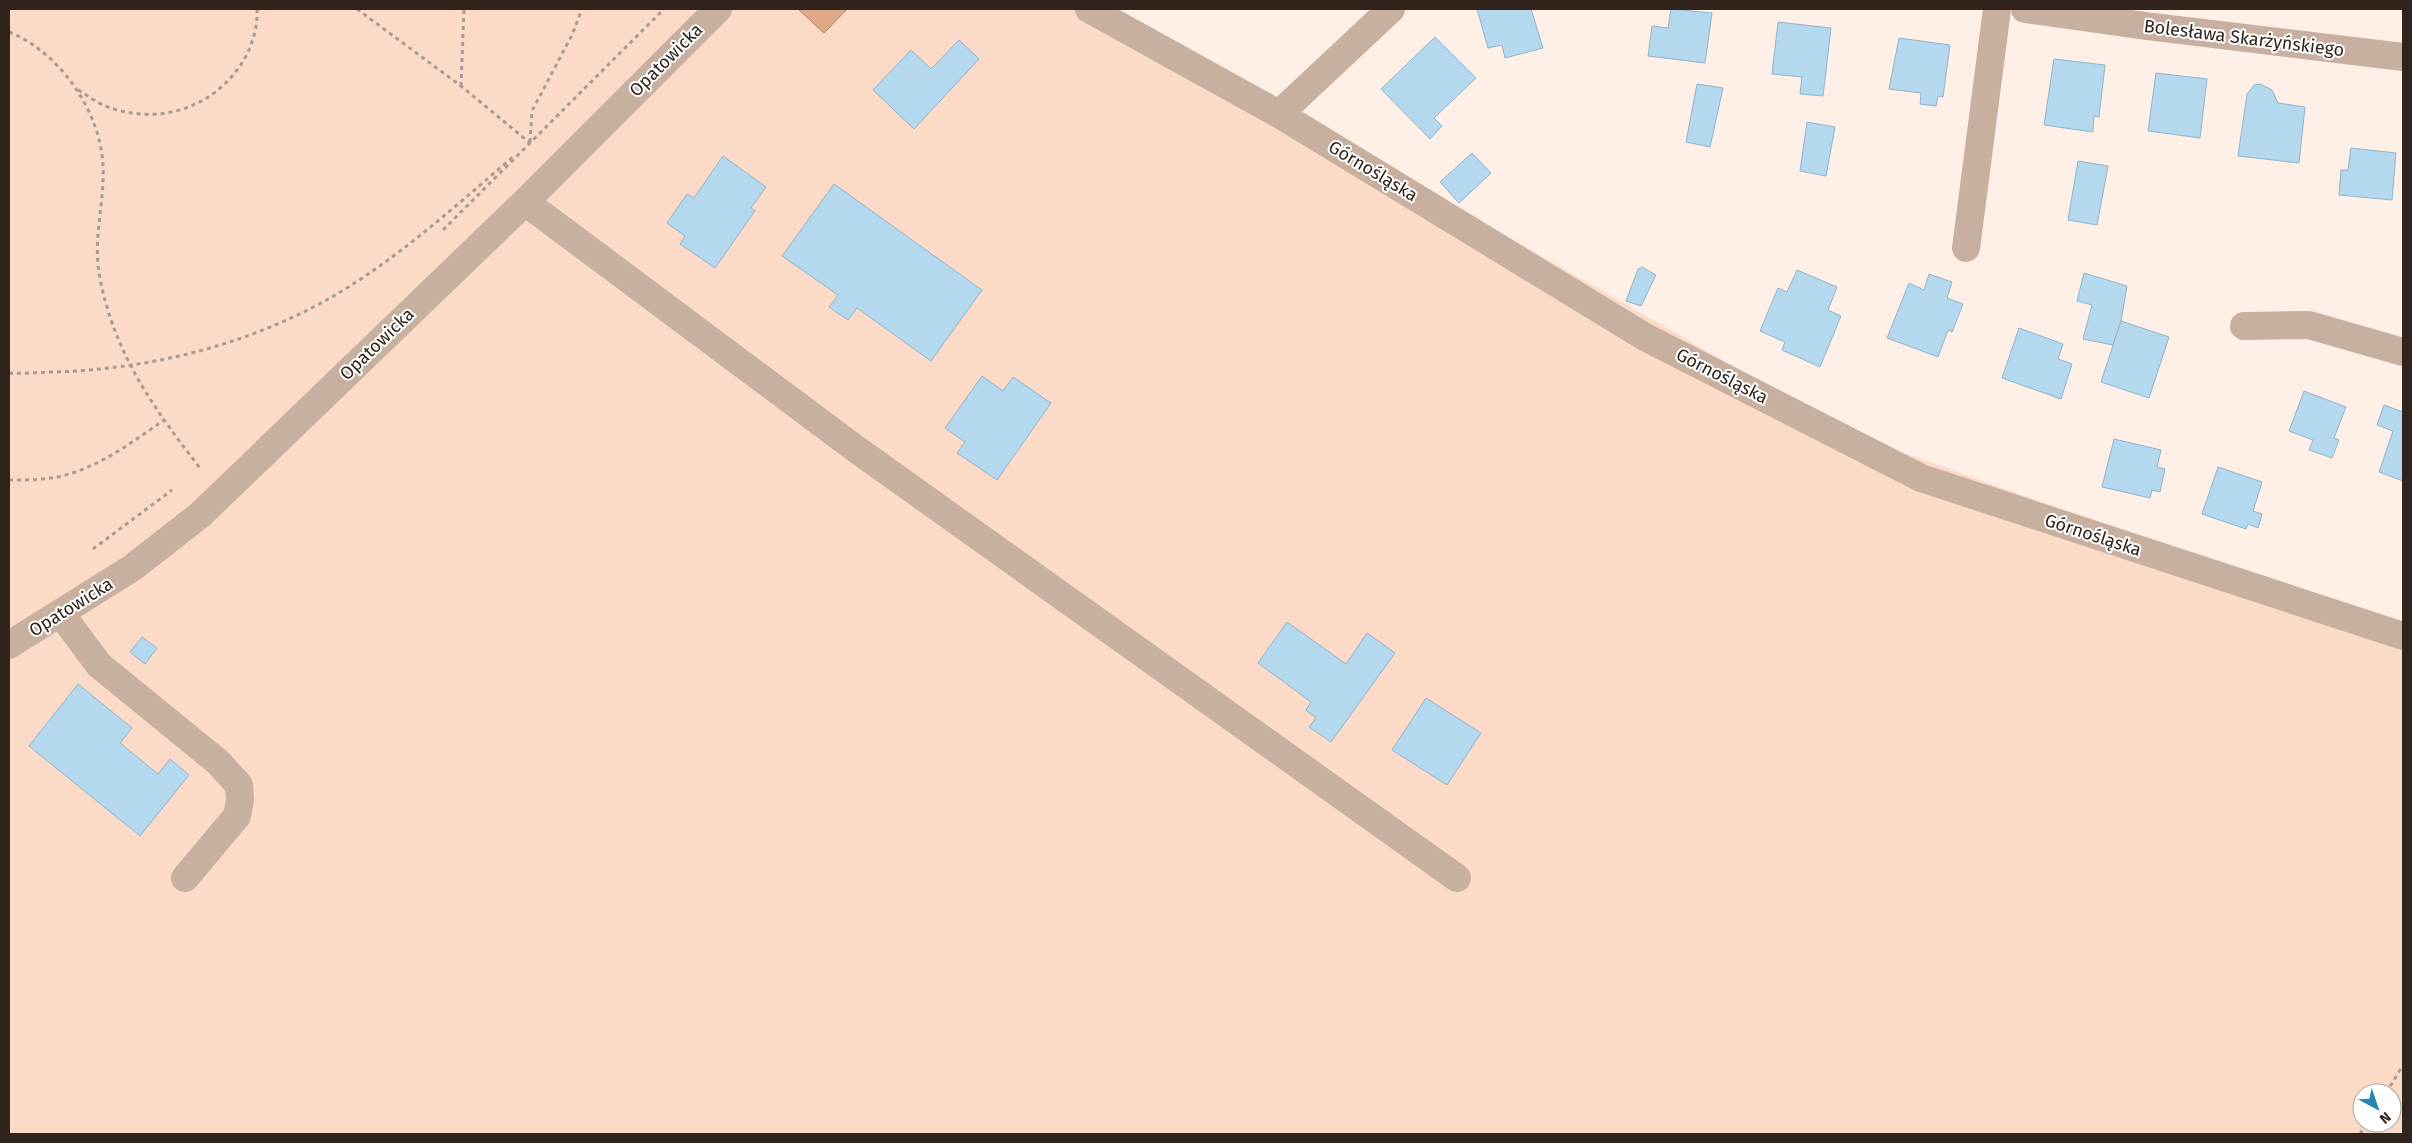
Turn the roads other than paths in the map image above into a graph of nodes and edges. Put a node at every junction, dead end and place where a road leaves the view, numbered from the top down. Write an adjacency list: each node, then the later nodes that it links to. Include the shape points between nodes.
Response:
1 (718, 9): 9 (street, Opatowicka)
2 (1089, 9): 8 (street, Górnośląska)
3 (1391, 9): 8 (street)
4 (1997, 9): 10 (street)
5 (2026, 9): 6 (street, Bolesława Skarżyńskiego)
6 (2150, 18): 7 (street, Bolesława Skarżyńskiego)
7 (2403, 57)
8 (1279, 114): 14 (street, Górnośląska, via 1645,337 1921,478)
9 (525, 202): 13 (street, Opatowicka, via 200,515 132,568); 17 (street, via 856,449)
10 (1966, 248)
11 (2244, 326): 12 (street, via 2309,325)
12 (2403, 352)
13 (61, 614): 15 (street, Opatowicka); 16 (street, via 99,665 218,762 238,786 237,816)
14 (2403, 636)
15 (9, 645)
16 (185, 878)
17 (1457, 878)

